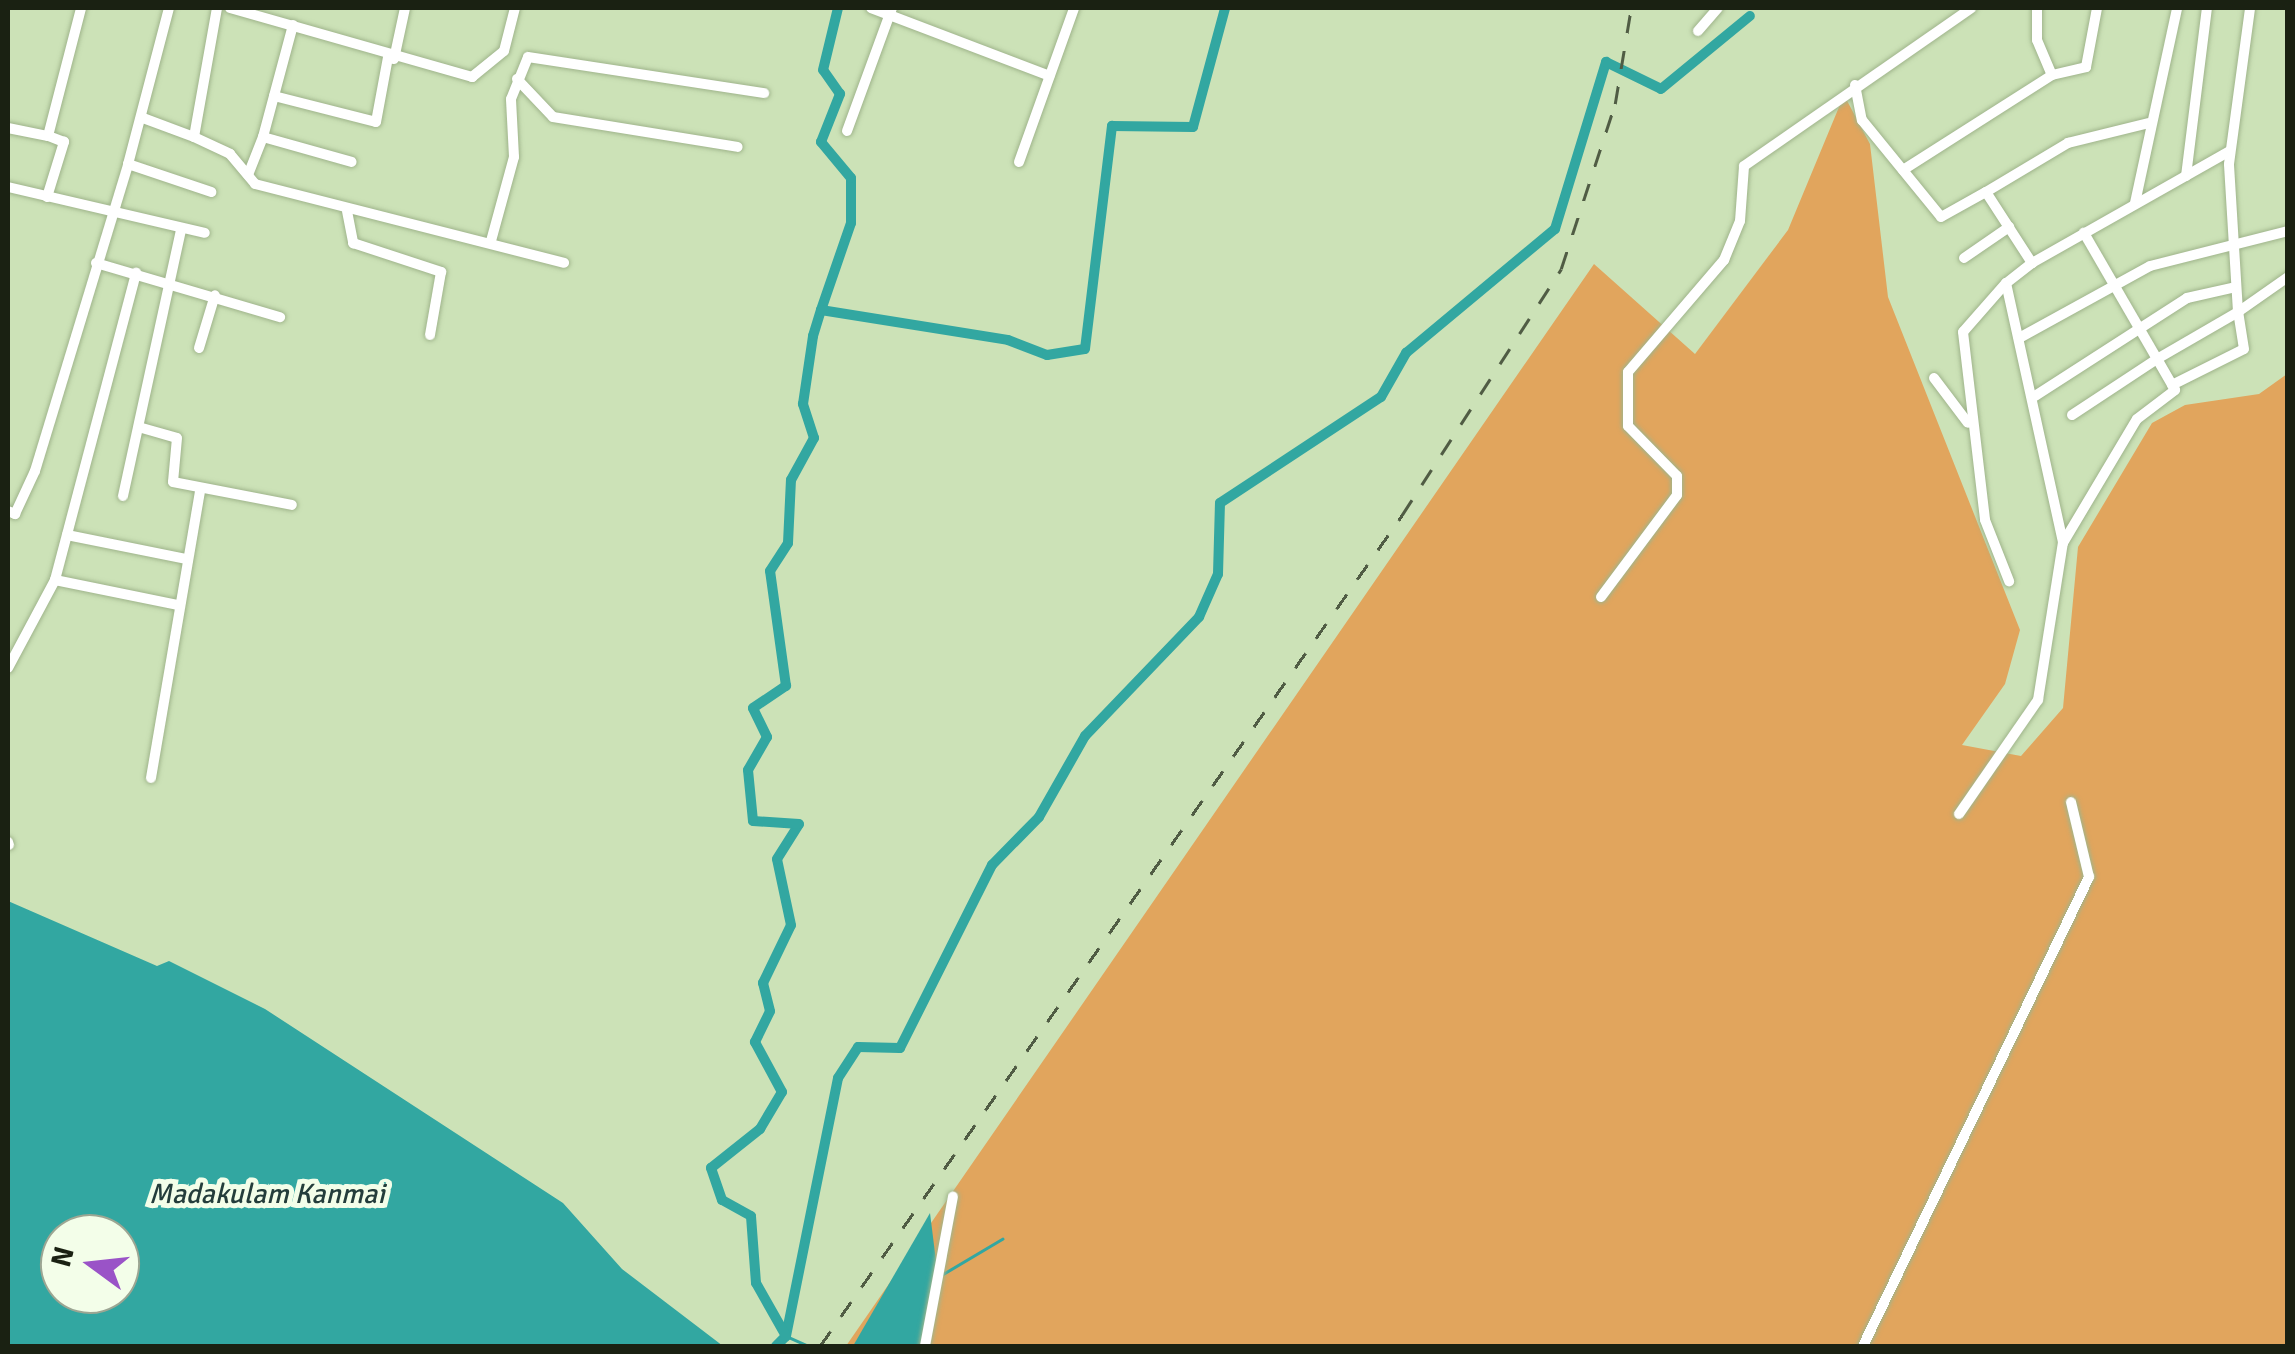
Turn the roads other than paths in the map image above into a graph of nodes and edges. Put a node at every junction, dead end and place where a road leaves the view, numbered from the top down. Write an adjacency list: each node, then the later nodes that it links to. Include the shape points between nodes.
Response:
1 (81, 8): 30 (street)
2 (169, 8): 26 (street)
3 (217, 8): 31 (street)
4 (230, 8): 17 (street)
5 (405, 8): 19 (street)
6 (516, 8): 19 (street, via 504,51 472,78)
7 (871, 8): 16 (street)
8 (1074, 8): 21 (street)
9 (1718, 8): 18 (street)
10 (1971, 8): 23 (street)
11 (2037, 8): 20 (street, via 2037,40)
12 (2097, 8): 20 (street, via 2086,67)
13 (2177, 8): 27 (street)
14 (2207, 8): 40 (street)
15 (2250, 8): 34 (street)
16 (891, 11): 21 (street); 29 (street)
17 (293, 25): 19 (street); 25 (street)
18 (1698, 31)
19 (391, 58): 25 (street, via 376,122)
20 (2052, 75): 38 (street)
21 (1050, 76): 36 (street)
22 (517, 78): 24 (street, via 528,57 547,54); 33 (street, via 553,117); 53 (street, via 514,157)
23 (1854, 85): 38 (street, via 1862,120); 88 (street, via 1744,166 1740,221 1724,260 1628,372 1628,426 1677,476 1677,495)
24 (764, 92)
25 (274, 96): 32 (street)
26 (143, 118): 31 (street); 37 (street)
27 (2148, 123): 43 (street, via 2068,143); 45 (street)
28 (8, 128): 30 (street)
29 (847, 131)
30 (48, 136): 44 (street, via 64,142)
31 (194, 137): 39 (street)
32 (263, 137): 35 (street); 39 (street)
33 (738, 147)
34 (2230, 151): 40 (street); 54 (street)
35 (352, 162)
36 (1019, 162)
37 (128, 164): 42 (street); 47 (street)
38 (1903, 170): 43 (street, via 1941,217)
39 (248, 175): 46 (street)
40 (2186, 176): 45 (street)
41 (8, 188): 44 (street)
42 (211, 192)
43 (1986, 192): 48 (street)
44 (47, 198): 47 (street)
45 (2136, 204): 52 (street)
46 (347, 211): 53 (street); 69 (street, via 353,243 441,272)
47 (112, 214): 50 (street); 56 (street)
48 (2009, 227): 55 (street); 58 (street)
49 (2288, 230): 54 (street)
50 (181, 231): 51 (street); 61 (street)
51 (205, 233)
52 (2084, 233): 58 (street); 63 (street)
53 (491, 241): 57 (street)
54 (2229, 251): 63 (street, via 2150,266); 64 (street)
55 (1964, 258)
56 (96, 262): 59 (street); 82 (street, via 35,471 15,514)
57 (564, 262)
58 (2032, 263): 62 (street)
59 (136, 273): 61 (street); 83 (street)
60 (2288, 277): 66 (street)
61 (172, 283): 65 (street); 78 (street)
62 (2006, 283): 70 (street); 77 (street, via 1963,332)
63 (2113, 288): 68 (street); 70 (street)
64 (2231, 288): 66 (street); 68 (street, via 2187,298)
65 (215, 295): 67 (street); 71 (street)
66 (2238, 312): 72 (street); 74 (street, via 2244,349)
67 (280, 317)
68 (2137, 326): 72 (street); 75 (street)
69 (430, 336)
70 (2021, 337): 75 (street)
71 (200, 348)
72 (2157, 359): 74 (street); 76 (street)
73 (1934, 378): 77 (street)
74 (2172, 385): 84 (street, via 2137,418)
75 (2036, 396): 84 (street, via 2042,468)
76 (2072, 416)
77 (1969, 424): 87 (street, via 1985,520)
78 (142, 428): 79 (street, via 177,438 173,482); 80 (street)
79 (200, 490): 81 (street); 85 (street)
80 (123, 496)
81 (292, 504)
82 (8, 512)
83 (67, 535): 85 (street); 86 (street)
84 (2064, 544): 93 (street, via 2038,700)
85 (186, 559): 89 (street)
86 (55, 580): 89 (street); 90 (street)
87 (2009, 581)
88 (1601, 597)
89 (178, 606): 91 (street)
90 (8, 668)
91 (151, 778)
92 (2071, 802): 96 (street, via 2089,877)
93 (1959, 814)
94 (953, 1197): 95 (street)
95 (926, 1346)
96 (1863, 1346)

